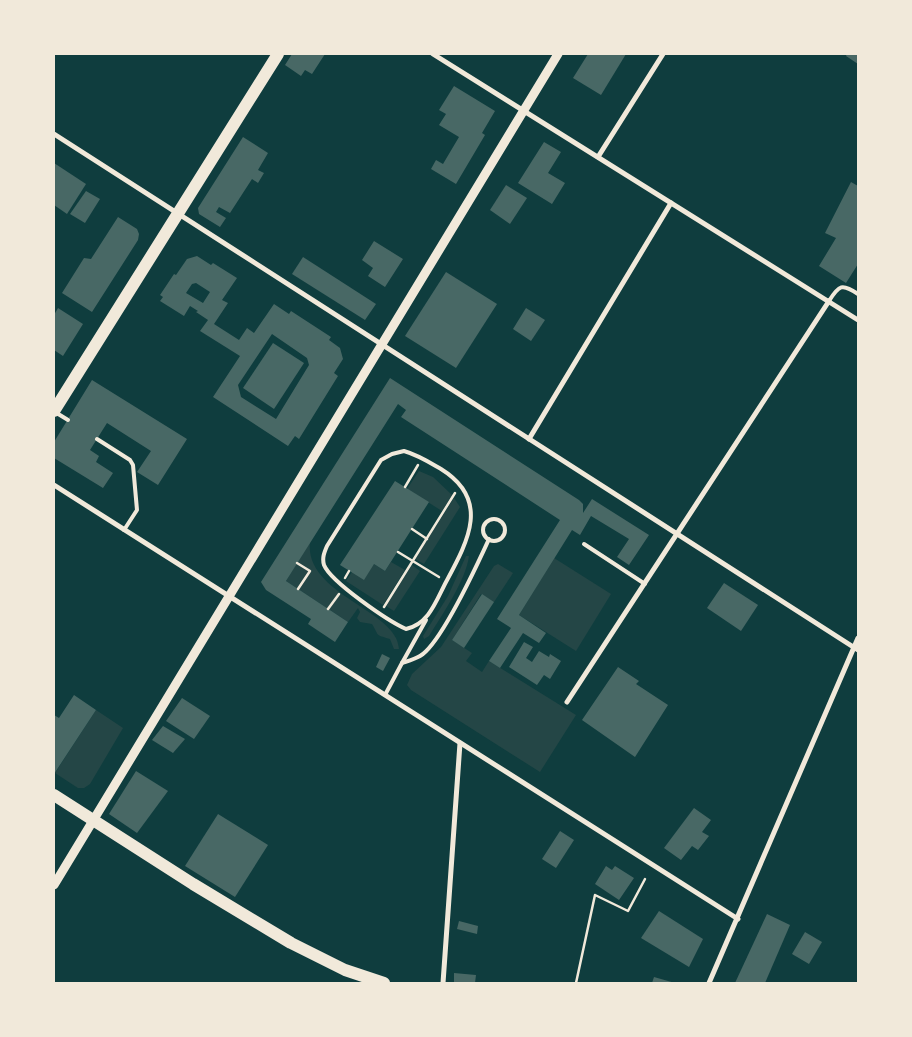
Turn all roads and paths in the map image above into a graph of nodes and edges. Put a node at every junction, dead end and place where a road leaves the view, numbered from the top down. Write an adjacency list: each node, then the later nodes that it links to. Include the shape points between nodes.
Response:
1 (278, 54): 9 (main road)
2 (432, 54): 5 (street)
3 (558, 54): 5 (street)
4 (663, 54): 7 (street)
5 (523, 111): 7 (street); 13 (street)
6 (54, 134): 9 (street)
7 (598, 157): 8 (street)
8 (671, 203): 11 (street); 17 (street)
9 (178, 213): 13 (street); 14 (main road)
10 (858, 294): 11 (lane, via 844,287 836,290)
11 (829, 301): 12 (street); 24 (street)
12 (858, 320)
13 (382, 344): 17 (street); 35 (street)
14 (54, 411): 15 (lane)
15 (68, 420)
16 (97, 439): 23 (lane, via 130,460 132,465 137,510)
17 (529, 439): 24 (street)
18 (423, 458): 20 (lane); 21 (path); 33 (lane, via 404,451 381,460 326,546 322,556 324,565)
19 (54, 485): 23 (street)
20 (461, 485): 25 (path); 31 (lane, via 472,506 472,521 463,550)
21 (405, 487)
22 (412, 529): 25 (path)
23 (124, 530): 35 (street)
24 (677, 534): 32 (street); 40 (street)
25 (427, 538): 29 (path)
26 (489, 539): 26 (lane, via 498,540 503,535 504,525 499,520 492,519 484,524 483,532); 41 (lane, via 434,642 421,656)
27 (584, 544): 32 (lane)
28 (398, 552): 29 (path)
29 (412, 561): 31 (path); 37 (path)
30 (297, 563): 34 (path, via 310,572)
31 (446, 582): 38 (lane)
32 (645, 584): 43 (street)
33 (343, 587): 36 (path); 37 (lane)
34 (298, 589)
35 (229, 596): 42 (street); 46 (street)
36 (328, 609)
37 (380, 612): 38 (lane, via 406,629 416,627)
38 (427, 618): 41 (lane)
39 (858, 638): 40 (street)
40 (856, 649): 49 (street)
41 (402, 663): 42 (lane)
42 (385, 695): 44 (street)
43 (567, 702)
44 (460, 743): 49 (street); 51 (street)
45 (54, 795): 46 (main road)
46 (92, 819): 48 (street); 50 (main road, via 291,943 345,970)
47 (645, 879): 52 (path, via 628,911 595,895)
48 (54, 885)
49 (738, 919): 53 (street)
50 (384, 983)
51 (443, 983)
52 (576, 983)
53 (709, 983)

